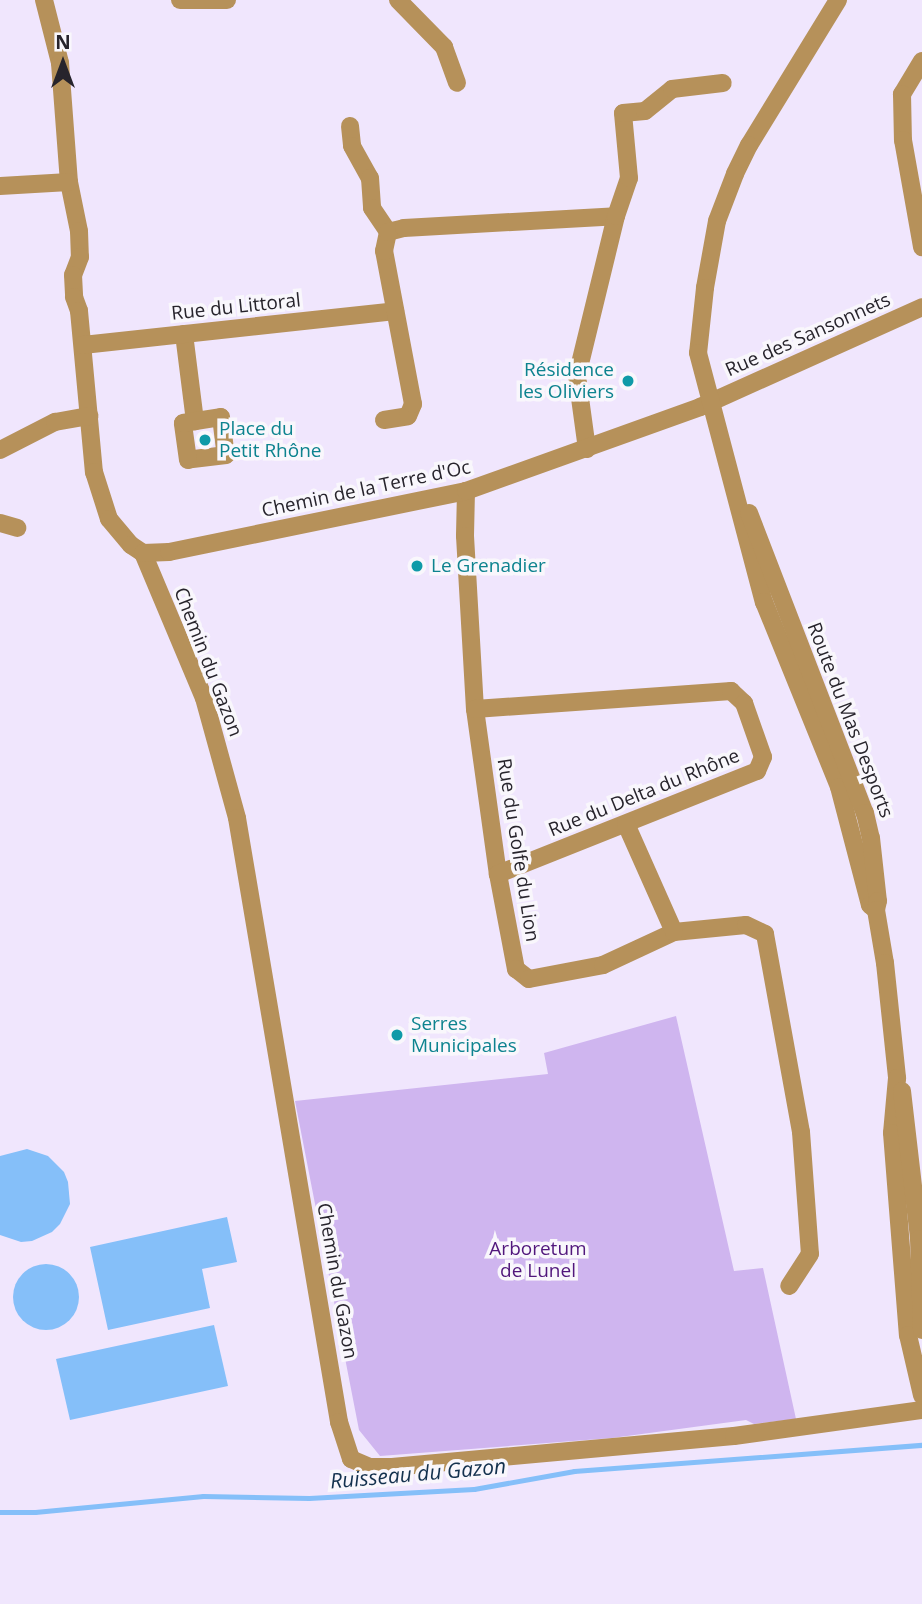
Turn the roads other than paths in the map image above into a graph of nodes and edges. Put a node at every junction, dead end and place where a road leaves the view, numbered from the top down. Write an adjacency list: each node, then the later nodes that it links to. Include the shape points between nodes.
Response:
1 (44, 0): 12 (street, via 60,63)
2 (180, 0): 3 (street)
3 (225, 0)
4 (398, 0): 7 (street, via 444,47)
5 (838, 0): 21 (street, Route du Mas Desports, via 748,145 717,221 698,353)
6 (922, 61): 11 (street, via 902,94)
7 (457, 83)
8 (723, 83): 14 (street, via 672,89 645,111 623,113 629,178)
9 (350, 126): 15 (street, via 352,146 370,178 372,208)
10 (922, 138): 11 (street)
11 (903, 140): 16 (street)
12 (69, 182): 13 (street); 20 (street, via 79,231 80,257 73,275)
13 (0, 186)
14 (616, 216): 15 (street); 26 (street, via 577,376)
15 (388, 232): 18 (street, via 384,251)
16 (922, 247)
17 (922, 307): 21 (street, Rue des Sansonnets)
18 (395, 311): 19 (street, Rue du Littoral); 23 (street, via 413,404 408,416)
19 (184, 334): 20 (street, Rue du Littoral); 24 (street)
20 (83, 345): 22 (street)
21 (712, 402): 26 (street, Chemin de la Terre d'Oc); 33 (street, Route du Mas Desports, via 781,622 862,804 863,841 878,901 897,1077 904,1096)
22 (89, 416): 25 (street, via 55,422); 28 (street, via 94,472 109,519)
23 (384, 420)
24 (195, 421)
25 (2, 444)
26 (587, 449): 27 (street, Chemin de la Terre d'Oc)
27 (466, 491): 28 (street, Chemin de la Terre d'Oc, via 169,552); 29 (street, Rue du Golfe du Lion)
28 (143, 553): 37 (street, Chemin du Gazon, via 204,698 237,818 340,1422 351,1459 370,1467 447,1462 744,1435)
29 (475, 709): 30 (street, Rue du Delta du Rhône, via 731,691 744,703 763,757 757,771); 31 (street, Rue du Golfe du Lion)
30 (626, 824): 31 (street, Rue du Delta du Rhône); 32 (street)
31 (498, 874): 32 (street, Rue du Golfe du Lion, via 516,970 529,979 603,965)
32 (674, 932): 34 (street, Rue du Golfe du Lion, via 746,925 765,934 801,1132 810,1254)
33 (914, 1239): 35 (street, Route du Mas Desports); 36 (street, Route du Mas Desports, via 908,1335)
34 (789, 1286)
35 (922, 1330)
36 (921, 1383)
37 (922, 1410)

